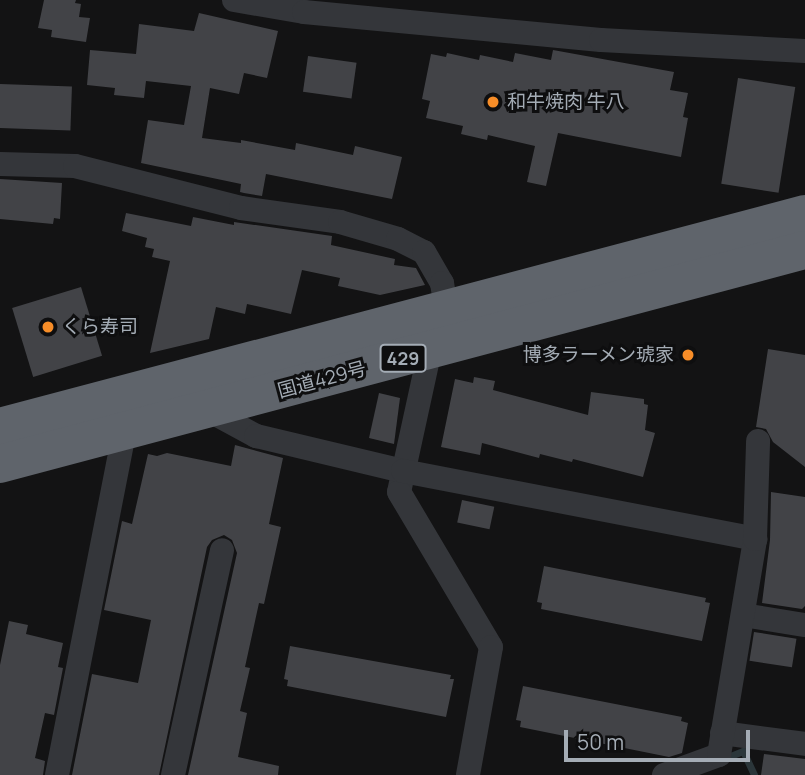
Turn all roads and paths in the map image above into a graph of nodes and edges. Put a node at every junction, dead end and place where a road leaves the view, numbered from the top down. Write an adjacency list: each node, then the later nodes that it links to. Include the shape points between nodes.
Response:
1 (234, 0): 2 (street, via 304,12)
2 (380, 9): 3 (street, via 601,40)
3 (805, 51)
4 (0, 164): 7 (street, via 75,166 241,208 340,222 398,239 424,252 442,283)
5 (805, 214): 7 (highway, 国道429号 / 429)
6 (805, 250): 8 (highway, 国道429号 / 429)
7 (446, 308): 8 (street); 10 (highway, 国道429号 / 429)
8 (430, 350): 9 (highway, 国道429号 / 429); 14 (street)
9 (208, 410): 11 (highway, 国道429号 / 429); 14 (street, via 256,436)
10 (0, 427)
11 (124, 432): 13 (highway, 国道429号 / 429); 21 (street)
12 (758, 441): 15 (street)
13 (0, 464)
14 (403, 471): 15 (street); 23 (street, via 399,492 491,647)
15 (755, 539): 17 (street)
16 (222, 551): 22 (street)
17 (743, 615): 18 (street); 19 (street)
18 (805, 625)
19 (722, 733): 20 (street); 24 (street, via 719,755)
20 (805, 744)
21 (57, 775)
22 (173, 775)
23 (468, 775)
24 (664, 775)

